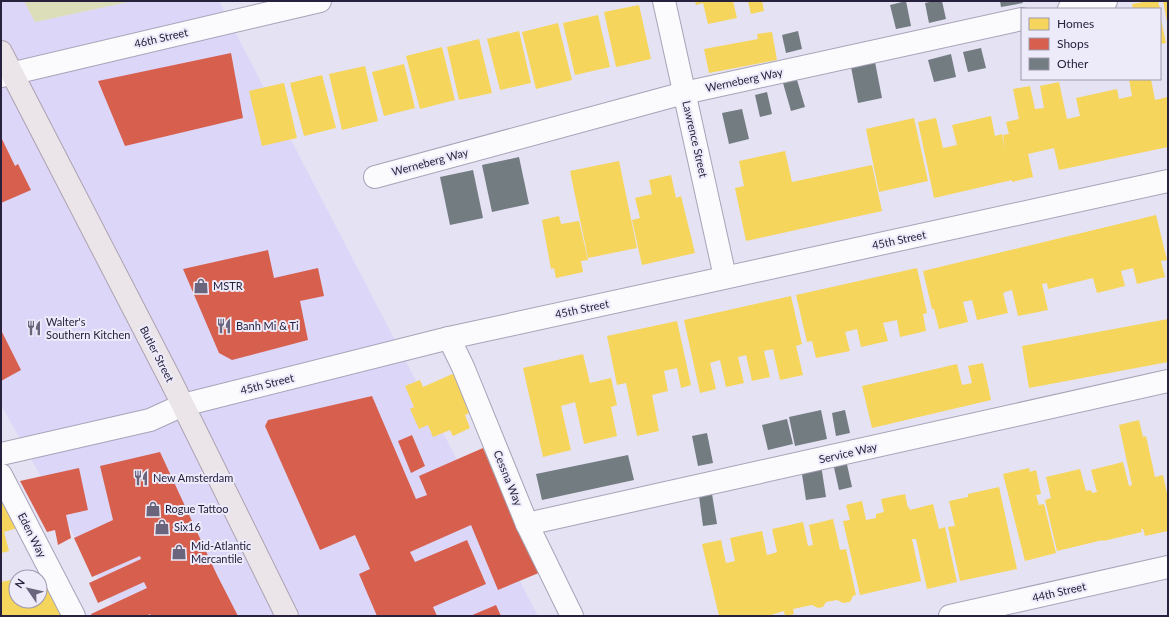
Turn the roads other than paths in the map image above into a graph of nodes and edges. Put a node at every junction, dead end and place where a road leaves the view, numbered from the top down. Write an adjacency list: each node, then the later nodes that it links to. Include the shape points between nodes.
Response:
1 (320, 1): 7 (street, 46th Street)
2 (664, 1): 8 (street, Lawrence Street)
3 (1106, 1): 4 (street)
4 (1074, 8)
5 (1021, 19): 8 (street, Werneberg Way)
6 (1, 52): 7 (main road, Butler Street)
7 (6, 74): 14 (main road, Butler Street)
8 (684, 93): 9 (street, Werneberg Way); 11 (street, Lawrence Street)
9 (375, 177)
10 (1168, 181): 11 (street, 45th Street)
11 (725, 277): 12 (street, 45th Street)
12 (449, 338): 14 (street, 45th Street); 17 (street, Cessna Way)
13 (1168, 382): 17 (street, Service Way)
14 (183, 405): 15 (street, 45th Street, via 150,420); 20 (main road, Butler Street)
15 (1, 454)
16 (1, 475): 19 (street, Eden Way)
17 (527, 524): 21 (street, Cessna Way)
18 (1168, 567): 22 (street, 44th Street)
19 (74, 616)
20 (287, 616)
21 (572, 616)
22 (950, 616)

